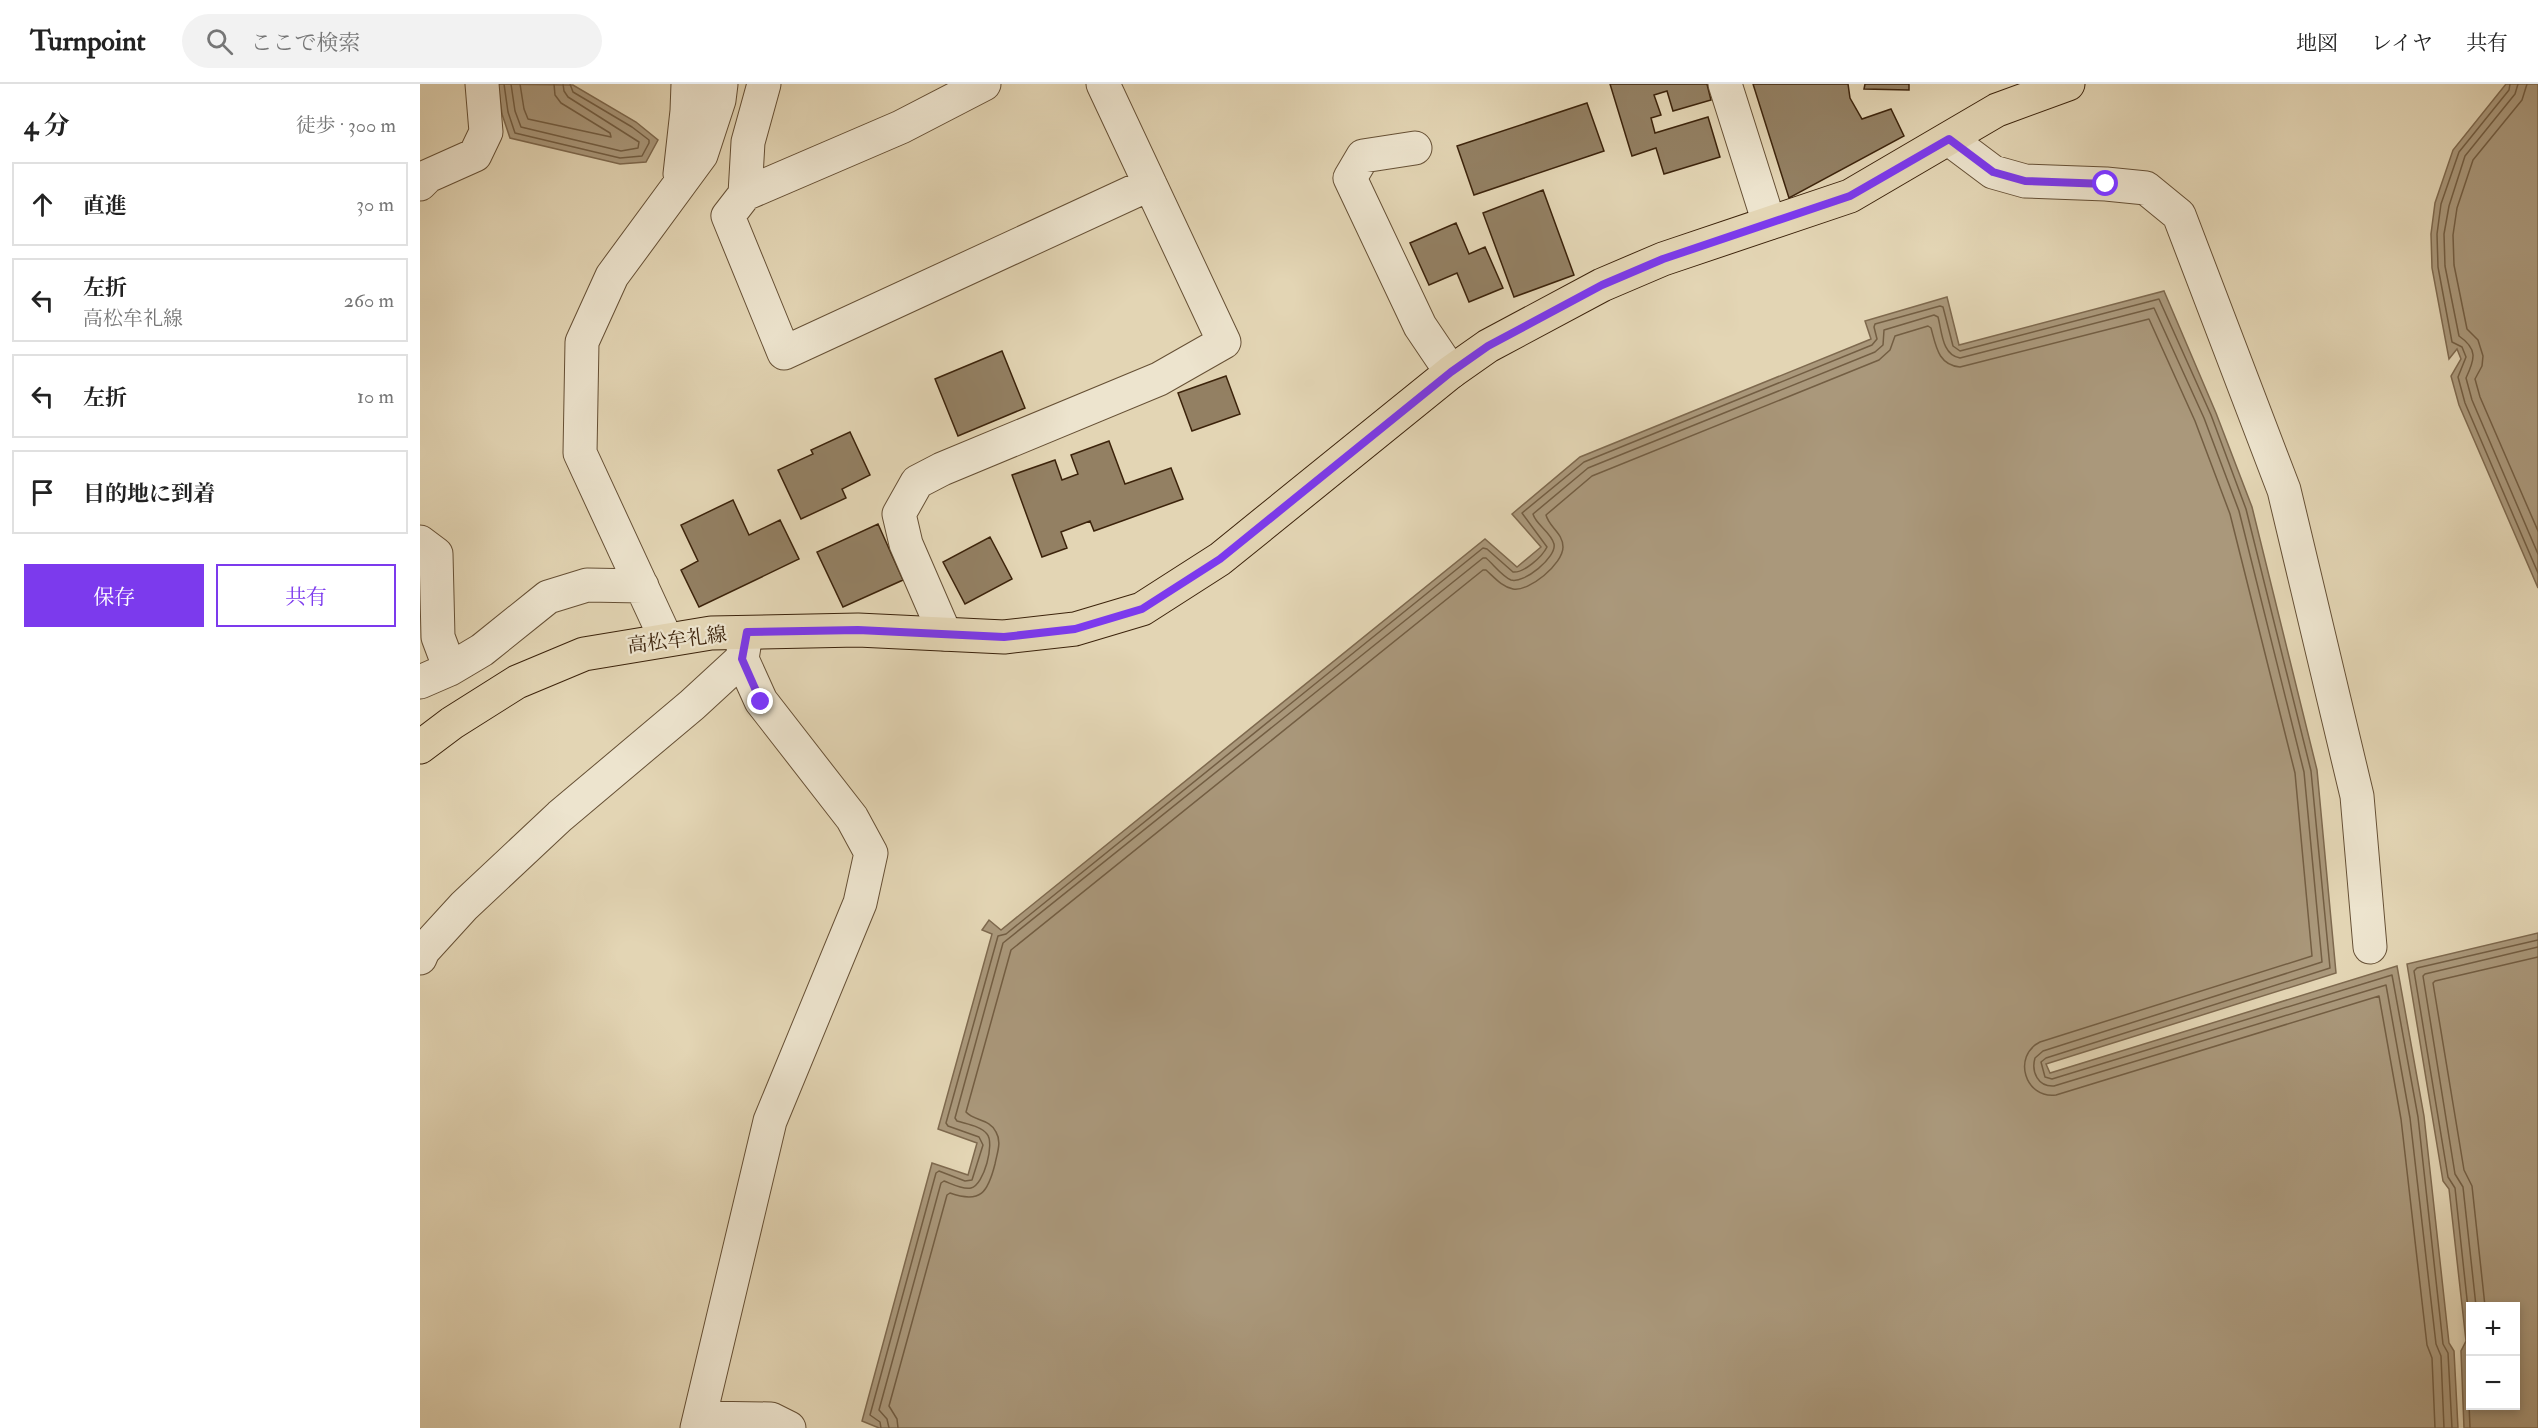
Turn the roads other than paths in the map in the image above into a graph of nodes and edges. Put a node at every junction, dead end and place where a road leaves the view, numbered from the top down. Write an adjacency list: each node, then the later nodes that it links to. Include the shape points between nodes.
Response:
1 (482, 84): 11 (street, via 486,132 475,155 428,176)
2 (688, 84): 13 (street)
3 (721, 84): 13 (street, via 701,155)
4 (764, 84): 14 (street, via 748,142)
5 (984, 84): 14 (street, via 901,127)
6 (1103, 84): 12 (street)
7 (1725, 84): 15 (street)
8 (2068, 84): 9 (main road, 高松牟礼線, via 1997,110)
9 (1949, 139): 15 (main road, 高松牟礼線, via 1850,196); 25 (street, via 1993,172 2025,181 2146,188 2179,215 2284,490 2357,796)
10 (1415, 148): 16 (street, via 1363,156 1350,178 1420,326)
11 (420, 184)
12 (1150, 184): 14 (street, via 784,353 728,216); 19 (street, via 1224,342 1159,379 917,482 899,514 906,544)
13 (679, 185): 18 (street, via 612,276 582,342 579,453)
14 (745, 194)
15 (1769, 223): 16 (main road, 高松牟礼線, via 1663,259 1602,285 1488,346)
16 (1451, 372): 19 (main road, 高松牟礼線, via 1220,559 1142,609 1075,629 1004,637)
17 (420, 542): 22 (street, via 436,554 438,637)
18 (642, 586): 20 (street); 22 (street, via 587,585 548,597 483,650)
19 (945, 634): 21 (main road, 高松牟礼線, via 858,630)
20 (666, 639): 21 (main road, 高松牟礼線, via 711,633); 24 (main road, 高松牟礼線, via 584,654 517,682)
21 (744, 646): 26 (street, via 692,705 544,831 464,906); 27 (street, via 761,702 852,818 871,853 860,903 770,1121)
22 (450, 669): 23 (street)
23 (420, 681)
24 (420, 747)
25 (2370, 947)
26 (420, 958)
27 (698, 1423): 28 (street, via 771,1419)
28 (789, 1428)

